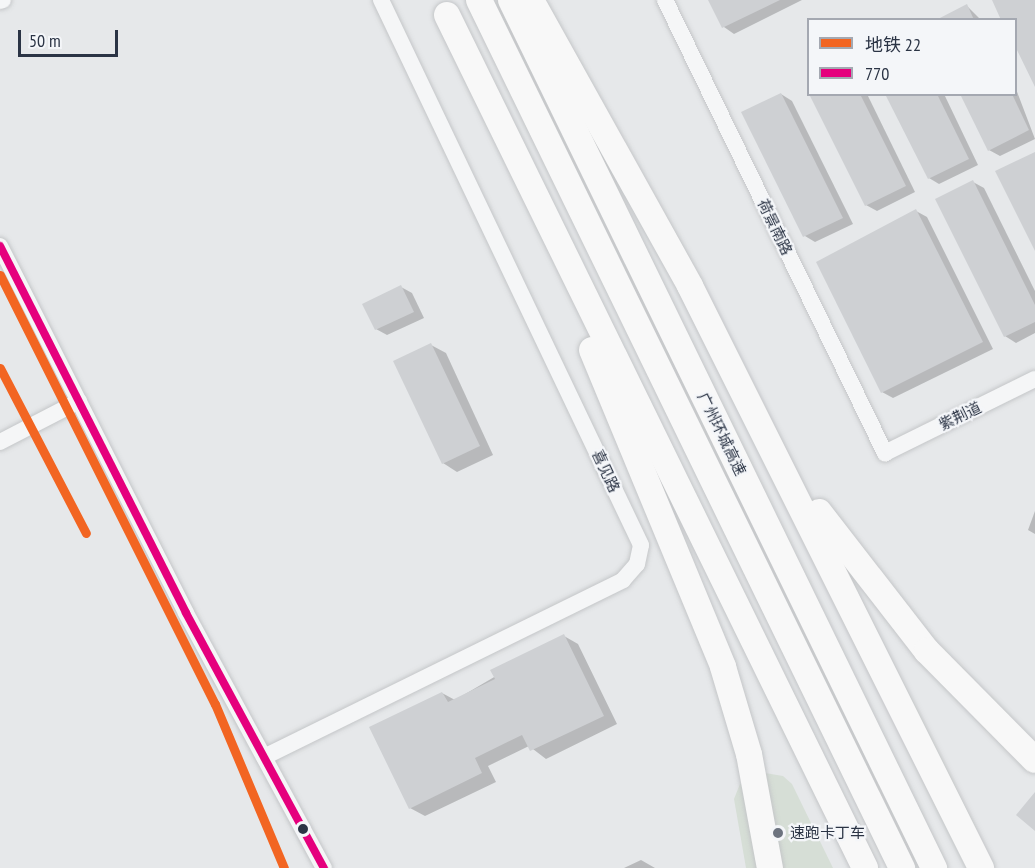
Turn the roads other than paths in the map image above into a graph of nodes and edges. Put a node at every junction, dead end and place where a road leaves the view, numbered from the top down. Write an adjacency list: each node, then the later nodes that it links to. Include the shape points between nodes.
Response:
1 (381, 0): 13 (street, 喜见路, via 641,545 637,564 623,580)
2 (479, 0): 18 (highway, 广州环城高速)
3 (511, 0): 19 (highway, 广州环城高速)
4 (531, 0): 9 (highway)
5 (665, 0): 12 (street, 荷景南路)
6 (444, 8): 16 (highway, via 723,667 752,764); 17 (highway)
7 (0, 246): 10 (street)
8 (1035, 379): 12 (street, 紫荆道)
9 (745, 393): 14 (highway, via 792,473 870,582 953,679); 20 (highway)
10 (79, 401): 11 (street); 13 (street)
11 (0, 442)
12 (885, 453)
13 (264, 757): 15 (street)
14 (1035, 760)
15 (324, 868)
16 (770, 868)
17 (865, 868)
18 (902, 868)
19 (934, 868)
20 (981, 868)

